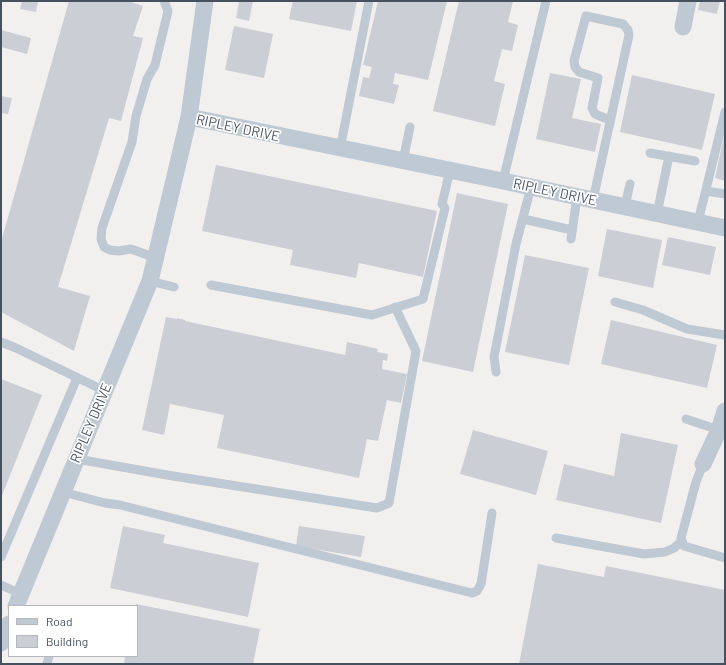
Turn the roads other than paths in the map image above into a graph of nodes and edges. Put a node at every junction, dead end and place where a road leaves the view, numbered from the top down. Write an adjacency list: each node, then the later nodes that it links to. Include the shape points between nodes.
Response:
1 (164, 1): 28 (lane, via 168,11 155,66 147,80 136,116 132,142 102,228 101,239 104,247 110,250 131,249)
2 (205, 1): 8 (street)
3 (369, 1): 11 (lane)
4 (546, 1): 17 (lane)
5 (688, 1): 6 (street)
6 (683, 27)
7 (725, 112): 20 (lane)
8 (189, 117): 11 (street, RIPLEY DRIVE); 28 (street, RIPLEY DRIVE)
9 (610, 120): 9 (lane, via 595,114 592,108 598,78 579,72 575,67 574,61 586,16 623,24 628,30); 22 (lane)
10 (410, 127): 14 (lane)
11 (340, 149): 14 (street, RIPLEY DRIVE)
12 (650, 153): 13 (lane)
13 (669, 156): 15 (lane); 24 (lane)
14 (403, 161): 16 (street, RIPLEY DRIVE)
15 (695, 161)
16 (450, 170): 17 (street, RIPLEY DRIVE); 33 (lane, via 442,204 445,208 423,299)
17 (503, 181): 19 (street, RIPLEY DRIVE)
18 (630, 184): 23 (lane)
19 (531, 187): 22 (street, RIPLEY DRIVE); 25 (lane)
20 (706, 190): 21 (lane); 26 (lane)
21 (725, 194)
22 (585, 198): 23 (street, RIPLEY DRIVE); 25 (lane, via 572,234)
23 (625, 206): 24 (street, RIPLEY DRIVE)
24 (657, 214): 26 (street, RIPLEY DRIVE)
25 (523, 219): 36 (lane, via 494,357)
26 (698, 222): 27 (street, RIPLEY DRIVE)
27 (725, 228)
28 (156, 258): 29 (street, RIPLEY DRIVE)
29 (150, 281): 31 (lane); 38 (street, RIPLEY DRIVE)
30 (211, 285): 33 (lane, via 372,315)
31 (174, 287)
32 (614, 302): 34 (lane, via 643,310 687,329)
33 (395, 308): 42 (lane, via 416,351 389,503 377,508)
34 (725, 335)
35 (1, 342): 37 (lane)
36 (496, 372)
37 (77, 378): 38 (lane); 48 (lane)
38 (105, 391): 42 (street, RIPLEY DRIVE)
39 (725, 411): 41 (street)
40 (686, 419): 41 (lane)
41 (722, 431): 43 (street)
42 (77, 459): 44 (street, RIPLEY DRIVE)
43 (703, 464): 47 (lane, via 696,482)
44 (63, 492): 45 (lane, via 472,594 481,584); 51 (street, RIPLEY DRIVE)
45 (492, 513)
46 (556, 538): 47 (lane, via 644,554 665,552)
47 (682, 541): 49 (lane, via 684,546)
48 (1, 557)
49 (725, 558)
50 (1, 585): 51 (lane)
51 (19, 600)
52 (8, 626): 53 (street)
53 (1, 643)

